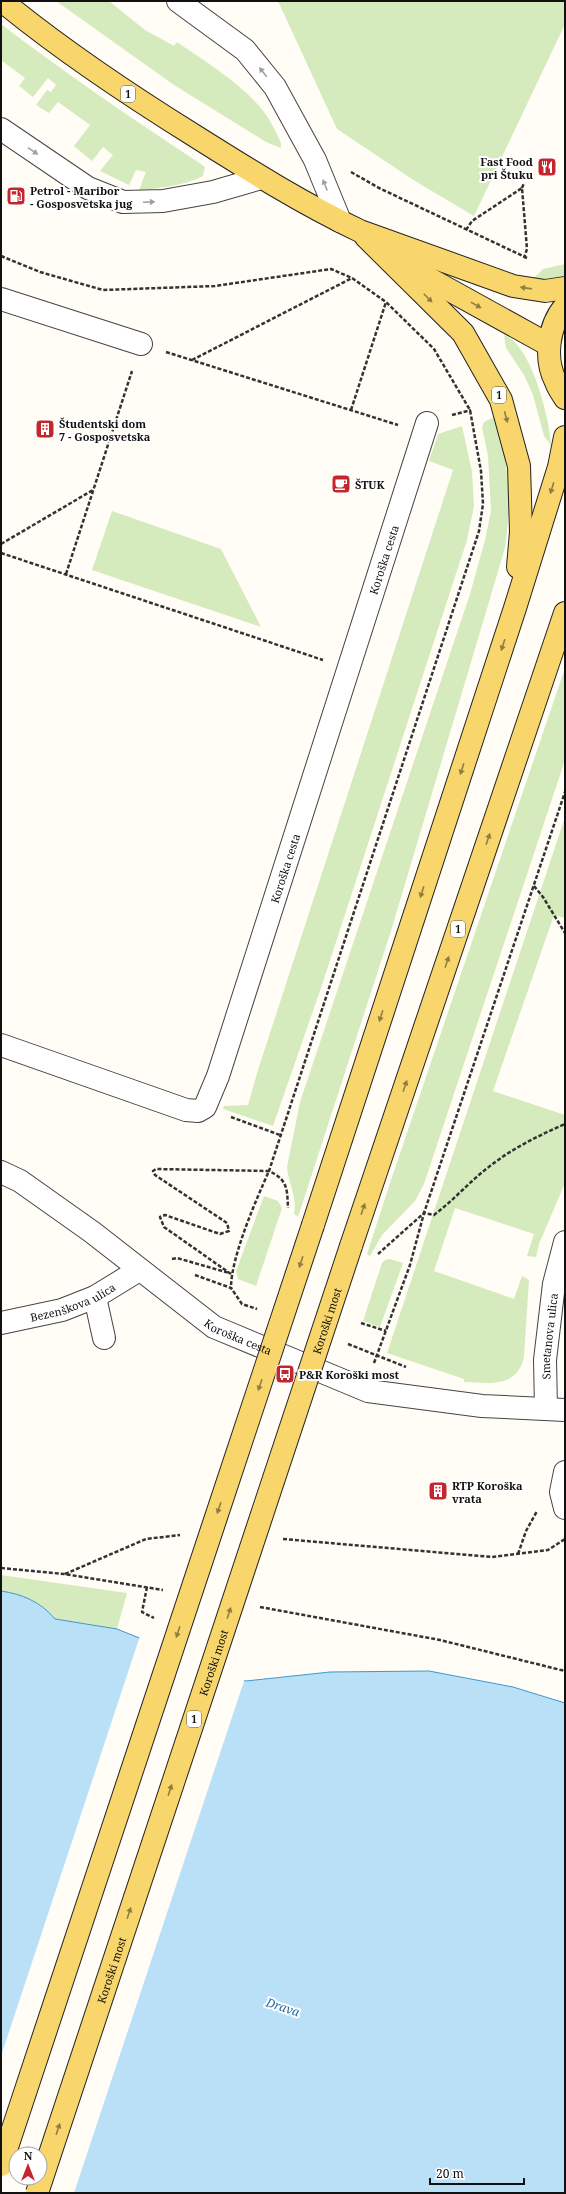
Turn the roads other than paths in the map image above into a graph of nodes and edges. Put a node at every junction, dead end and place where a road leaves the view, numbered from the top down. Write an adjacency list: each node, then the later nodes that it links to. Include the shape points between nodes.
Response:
1 (2, 1): 4 (main road, 1, via 125,92)
2 (178, 1): 5 (street, one-way to 2, via 315,160 275,87 245,50)
3 (1, 129): 4 (street, one-way to 4, via 88,188 123,202 163,201 213,192)
4 (261, 178): 5 (main road, 1)
5 (340, 221): 6 (main road, 1)
6 (360, 231): 7 (main road, 1, one-way to 6, via 545,291 513,286); 11 (main road, 1, one-way to 11, via 426,277); 15 (main road, 1, one-way to 15, via 463,333 501,400 519,466 521,532)
7 (565, 288)
8 (1, 299): 10 (street)
9 (565, 306): 11 (main road, via 553,326)
10 (140, 344)
11 (549, 345): 12 (main road, via 555,382)
12 (565, 398)
13 (427, 423): 17 (street, Koroška cesta, via 220,1068 204,1107 198,1111 186,1110)
14 (565, 437): 15 (main road, 1, one-way to 15, via 559,467)
15 (515, 608): 25 (main road, 1, one-way to 25, bridge)
16 (565, 613): 26 (main road, Koroški most / 1, one-way to 16, bridge, via 351,1246)
17 (1, 1045)
18 (1, 1172): 20 (street, Koroška cesta, via 20,1181 92,1232)
19 (565, 1242): 24 (street, Smetanova ulica, via 553,1292 546,1360)
20 (139, 1270): 21 (street, Bezenškova ulica); 24 (street, Koroška cesta, via 214,1327 368,1391 482,1406)
21 (95, 1297): 22 (street, Bezenškova ulica, via 62,1310); 23 (street)
22 (1, 1323)
23 (104, 1338)
24 (555, 1409)
25 (1, 2165)
26 (37, 2193)

